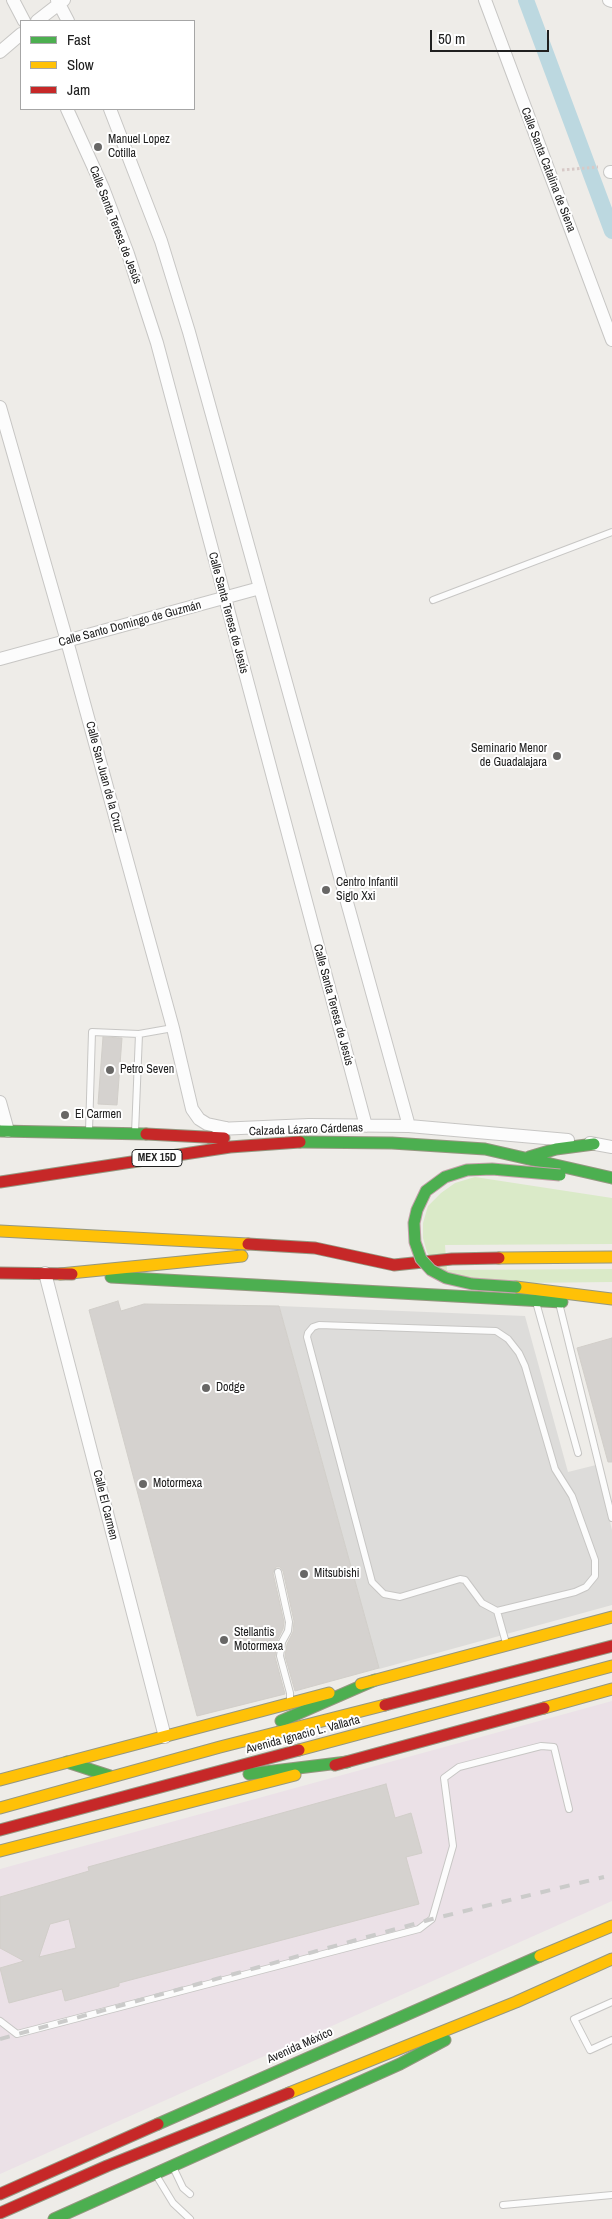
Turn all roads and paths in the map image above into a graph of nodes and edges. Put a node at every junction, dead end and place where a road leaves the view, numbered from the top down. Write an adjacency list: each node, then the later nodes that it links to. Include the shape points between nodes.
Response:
1 (14, 0): 4 (street)
2 (485, 0): 13 (street, Calle Santa Catalina de Siena)
3 (60, 1): 5 (street); 6 (street)
4 (24, 20)
5 (38, 20)
6 (68, 20)
7 (20, 35): 8 (street)
8 (0, 52)
9 (67, 110): 17 (street, Calle Santa Teresa de Jesús, via 103,188 157,343)
10 (110, 110): 16 (street, via 161,241)
11 (590, 168): 12 (path)
12 (568, 169)
13 (612, 340)
14 (0, 407): 19 (street, Calle San Juan de la Cruz)
15 (612, 532): 18 (lane)
16 (260, 588): 17 (street, Calle Santo Domingo de Guzmán); 25 (street)
17 (224, 598): 19 (street, Calle Santo Domingo de Guzmán); 24 (street, Calle Santa Teresa de Jesús)
18 (433, 600)
19 (66, 641): 20 (street, Calle Santo Domingo de Guzmán); 21 (street, Calle San Juan de la Cruz)
20 (0, 659)
21 (173, 1028): 22 (lane); 26 (street, Calle San Juan de la Cruz, via 192,1109 207,1124)
22 (139, 1034): 28 (lane, via 92,1032); 29 (lane)
23 (0, 1102): 27 (street)
24 (366, 1126): 25 (street); 26 (street)
25 (409, 1126): 31 (street)
26 (226, 1128): 29 (street)
27 (4, 1131): 28 (main road)
28 (89, 1134): 29 (main road)
29 (141, 1134): 30 (main road)
30 (315, 1142): 33 (main road, Calzada Lázaro Cárdenas / MEX 15D, via 485,1149); 35 (main road, Calzada Lázaro Cárdenas / MEX 15D, via 230,1147)
31 (594, 1144): 32 (street); 33 (main road)
32 (612, 1147)
33 (526, 1158): 34 (main road, Calzada Lázaro Cárdenas / MEX 15D)
34 (612, 1179): 43 (main road, bridge, via 492,1169 467,1170 445,1177 426,1191 414,1223 415,1242 421,1259 431,1270 446,1278 472,1284)
35 (0, 1182)
36 (0, 1231): 37 (main road)
37 (315, 1248): 38 (main road, via 394,1265 452,1259); 41 (main road)
38 (612, 1257)
39 (0, 1273): 40 (main road)
40 (45, 1274): 41 (main road); 58 (street, Calle El Carmen)
41 (60, 1274): 44 (main road)
42 (602, 1286): 43 (main road)
43 (516, 1287): 45 (main road)
44 (535, 1301): 46 (main road); 47 (lane)
45 (612, 1301): 46 (main road)
46 (558, 1302): 48 (lane)
47 (578, 1453)
48 (612, 1518)
49 (278, 1572): 57 (lane, via 289,1622 280,1656)
50 (497, 1612): 50 (lane, via 586,1588 594,1576 595,1560 572,1496 555,1469 519,1353 508,1339 496,1331 313,1327 307,1338 372,1582 384,1594 400,1597 465,1580 482,1603); 52 (lane)
51 (612, 1617): 52 (main road)
52 (507, 1645): 55 (main road)
53 (612, 1646): 59 (main road, Avenida Ignacio L. Vallarta)
54 (612, 1666): 64 (main road, Avenida Ignacio L. Vallarta)
55 (376, 1680): 57 (main road); 59 (main road)
56 (612, 1689): 61 (main road)
57 (290, 1704): 58 (main road)
58 (165, 1737): 60 (main road)
59 (220, 1747): 62 (main road, Avenida Ignacio L. Vallarta)
60 (67, 1762): 62 (main road); 63 (main road)
61 (348, 1762): 64 (main road); 68 (main road)
62 (110, 1776): 65 (main road, Avenida Ignacio L. Vallarta)
63 (0, 1780)
64 (173, 1784): 67 (main road, Avenida Ignacio L. Vallarta)
65 (0, 1808)
66 (569, 1809): 74 (lane, via 554,1747 541,1746 459,1767 444,1778 453,1846 432,1919 419,1929 17,2034)
67 (0, 1830)
68 (0, 1851)
69 (612, 1926): 71 (main road, Avenida México)
70 (612, 1959): 72 (main road)
71 (505, 1971): 78 (main road, via 380,2019); 79 (main road, Avenida México)
72 (516, 2002): 76 (main road, via 400,2064); 83 (main road, via 107,2166)
73 (612, 2002): 75 (lane, via 574,2020 590,2050)
74 (0, 2021)
75 (612, 2040)
76 (172, 2166): 77 (main road); 80 (lane, via 183,2188)
77 (155, 2174): 84 (main road); 85 (lane, via 173,2203)
78 (0, 2184)
79 (0, 2194)
80 (190, 2194)
81 (612, 2195): 82 (lane)
82 (503, 2205)
83 (0, 2213)
84 (54, 2219)
85 (190, 2219)

